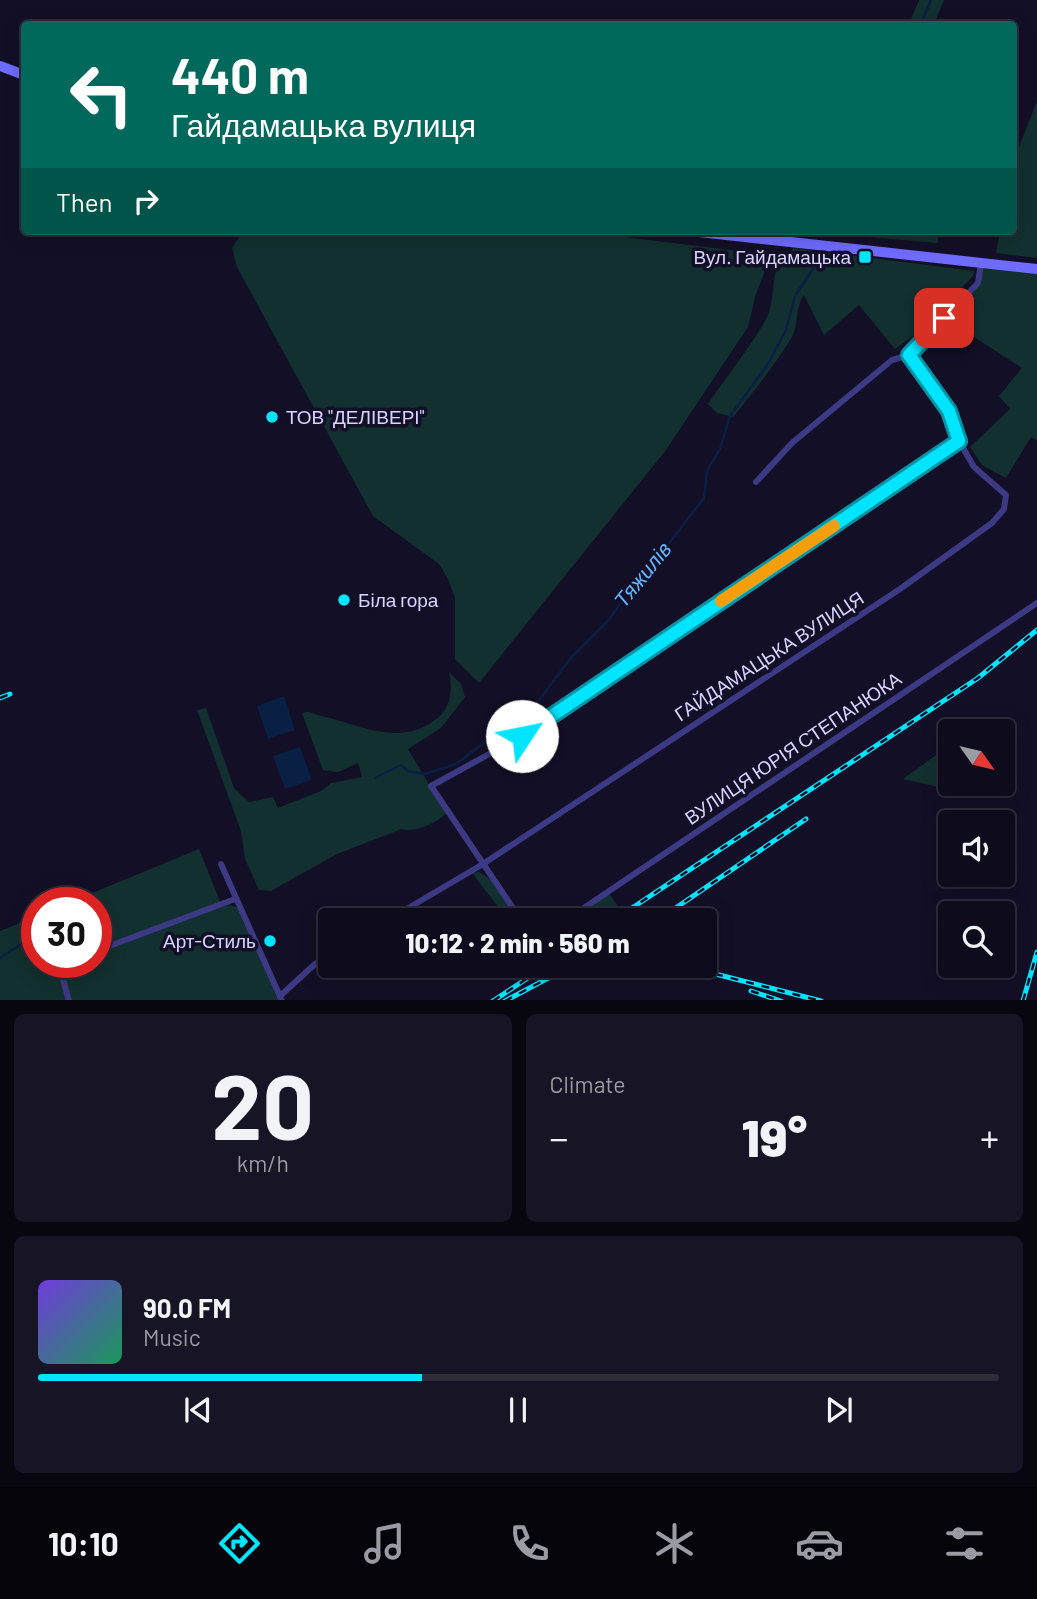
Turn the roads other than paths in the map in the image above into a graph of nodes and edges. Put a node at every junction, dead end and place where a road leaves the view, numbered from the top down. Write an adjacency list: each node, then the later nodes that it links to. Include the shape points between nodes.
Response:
1 (0, 66): 2 (street)
2 (21, 74)
3 (726, 235): 4 (street)
4 (981, 263): 5 (street); 6 (street, via 978,283)
5 (1037, 269)
6 (909, 355): 7 (street, ГАЙДАМАЦЬКА ВУЛИЦЯ, via 949,411); 8 (street, via 892,360 792,443)
7 (959, 441): 11 (street, ГАЙДАМАЦЬКА ВУЛИЦЯ, via 979,473 1006,495 1004,509 992,523 900,589); 11 (street, via 522,736 431,786)
8 (755, 482)
9 (1037, 603): 15 (street, ВУЛИЦЯ ЮРІЯ СТЕПАНЮКА)
10 (221, 864): 12 (street)
11 (483, 864): 13 (street, ГАЙДАМАЦЬКА ВУЛИЦЯ); 14 (street)
12 (235, 899): 16 (street); 19 (street)
13 (408, 908)
14 (513, 908)
15 (584, 908)
16 (112, 945)
17 (318, 962): 19 (street)
18 (63, 978): 20 (street)
19 (281, 998)
20 (69, 1000)

